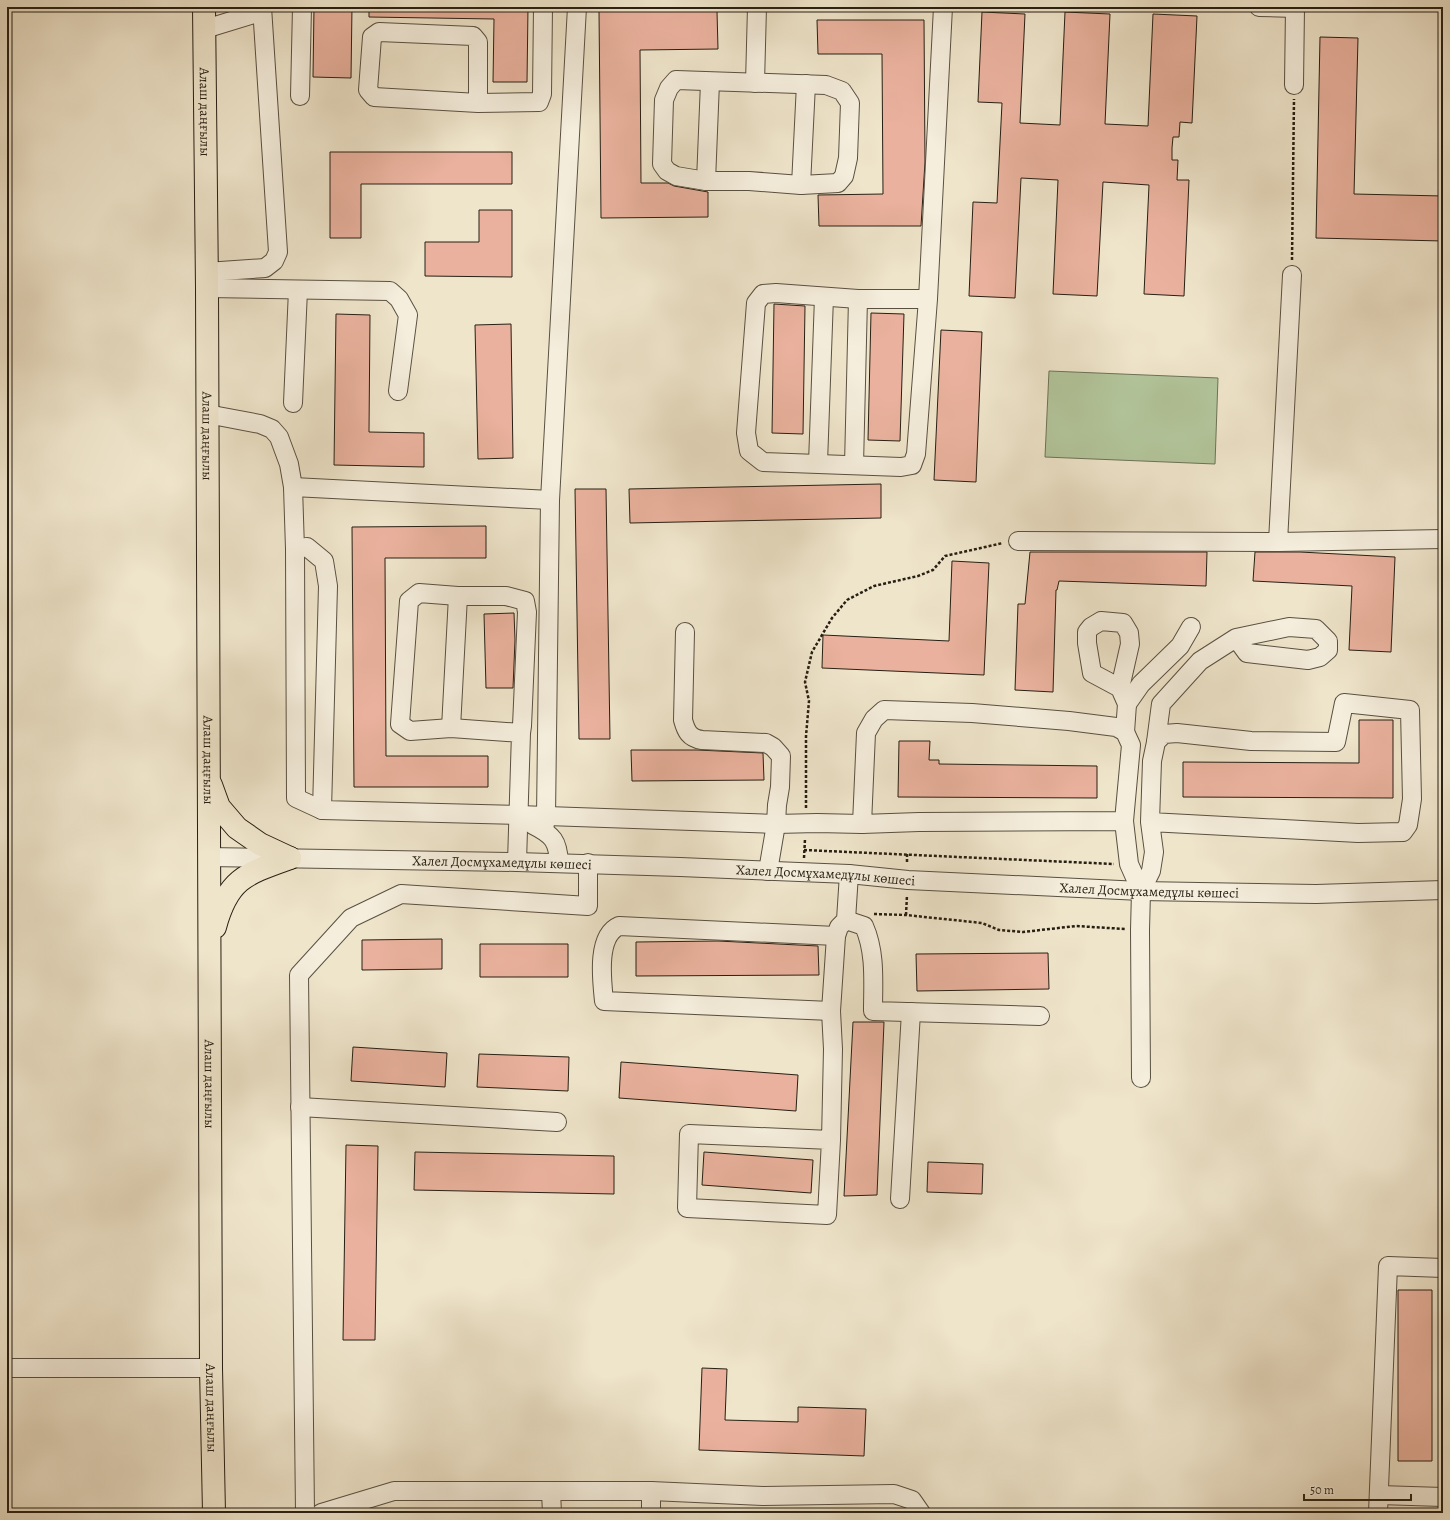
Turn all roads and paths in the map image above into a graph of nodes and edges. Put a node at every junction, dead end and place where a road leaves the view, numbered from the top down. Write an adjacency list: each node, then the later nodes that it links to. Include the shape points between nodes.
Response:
1 (204, 7): 10 (main road, Алаш даңғылы)
2 (262, 7): 10 (street, via 257,13); 20 (street, via 278,252 274,261 265,268)
3 (302, 7): 15 (street)
4 (543, 7): 16 (street, via 542,94 539,102)
5 (577, 7): 31 (street)
6 (757, 7): 12 (street)
7 (943, 7): 24 (street)
8 (1259, 7): 9 (street)
9 (1295, 7): 14 (street)
10 (205, 29): 20 (main road, Алаш даңғылы)
11 (710, 82): 12 (street); 17 (street); 17 (street, via 676,80 664,100 662,164 667,171 676,176)
12 (755, 83): 13 (street)
13 (806, 84): 18 (street); 18 (street, via 826,85 842,91 850,103 848,158 844,176 838,183)
14 (1294, 85): 19 (path)
15 (300, 96)
16 (478, 103): 16 (street, via 374,97 368,90 372,37 379,32 473,36 478,42)
17 (706, 180): 18 (street)
18 (801, 185)
19 (1292, 275): 34 (street)
20 (206, 280): 21 (street); 27 (main road, Алаш даңғылы)
21 (298, 290): 25 (street, via 390,291 399,299 408,314); 26 (street)
22 (824, 297): 23 (street); 28 (street); 28 (street, via 763,294 756,303 746,433 749,451 763,462)
23 (858, 299): 24 (street); 29 (street)
24 (928, 299): 29 (street, via 916,454 912,465)
25 (398, 391)
26 (293, 403)
27 (207, 414): 30 (street, via 260,424 272,429 279,437 289,464); 44 (main road, Алаш даңғылы)
28 (818, 463): 29 (street)
29 (854, 465)
30 (293, 487): 31 (street); 35 (street)
31 (550, 500): 49 (street)
32 (1443, 539): 34 (street)
33 (1018, 541): 34 (street); 50 (path, via 946,556 933,570 874,586 847,600 832,618 812,652 805,682 809,701)
34 (1278, 542)
35 (295, 550): 45 (street, via 296,798); 45 (street, via 307,547 324,561 328,586)
36 (458, 596): 40 (street); 40 (street, via 419,593 408,601 400,724 410,731); 42 (street, via 506,596 525,601 527,612)
37 (1191, 626): 41 (street, via 1180,646 1141,684 1123,696)
38 (686, 632): 51 (street, via 683,720 686,731 696,739 766,744 773,747 781,756)
39 (1236, 638): 43 (street, via 1200,661 1161,704)
40 (451, 728): 42 (street)
41 (1125, 732): 47 (street, via 1131,745); 52 (street, via 1116,727 1062,721 972,713 884,710 874,719 866,733)
42 (521, 733): 46 (street)
43 (1156, 742): 48 (street, via 1152,761); 48 (street, via 1164,734 1178,732 1251,741 1336,742 1344,704 1410,710 1412,799 1408,826 1403,832 1358,833)
44 (208, 778): 54 (main road, Алаш даңғылы); 55 (main road, via 219,807 237,828 260,844)
45 (322, 810): 46 (street)
46 (518, 815): 49 (street); 56 (street)
47 (1124, 822): 52 (street); 59 (street)
48 (1150, 822): 64 (street, via 1154,852 1151,871)
49 (545, 823): 51 (street); 57 (street, via 558,847)
50 (805, 823): 51 (street); 52 (street); 53 (path)
51 (776, 824): 60 (street)
52 (862, 824)
53 (804, 850): 59 (path); 61 (path)
54 (208, 857): 55 (street, Халел Досмұхамедұлы көшесі); 68 (main road, Алаш даңғылы)
55 (290, 858): 56 (street, Халел Досмұхамедұлы көшесі); 68 (main road, via 258,869 234,885 219,912)
56 (517, 862): 57 (street, Халел Досмұхамедұлы көшесі)
57 (559, 863): 58 (street, Халел Досмұхамедұлы көшесі)
58 (588, 863): 60 (street, Халел Досмұхамедұлы көшесі); 73 (street, via 588,906 401,894 351,918 299,975)
59 (1129, 864): 64 (street)
60 (768, 871): 61 (street, Халел Досмұхамедұлы көшесі)
61 (803, 872): 62 (street, Халел Досмұхамедұлы көшесі)
62 (849, 874): 64 (street, Халел Досмұхамедұлы көшесі, via 908,880); 65 (street)
63 (1443, 890): 64 (street, Халел Досмұхамедұлы көшесі, via 1316,894)
64 (1141, 891): 66 (street)
65 (846, 916): 66 (path, via 906,915 982,923 999,930 1023,932 1076,926); 67 (street); 70 (street, via 864,926 870,939 873,1012)
66 (1140, 930): 72 (street)
67 (836, 936): 69 (street); 69 (street, via 619,926 614,928 606,940 603,956 604,1001)
68 (209, 948): 79 (main road, Алаш даңғылы)
69 (832, 1011): 75 (street)
70 (911, 1012): 71 (street); 76 (street)
71 (1040, 1016)
72 (1141, 1078)
73 (300, 1107): 74 (street); 85 (street)
74 (557, 1122)
75 (831, 1140): 75 (street, via 827,1215 687,1208 689,1134)
76 (900, 1200)
77 (1443, 1268): 82 (street, via 1388,1266)
78 (7, 1368): 79 (street)
79 (211, 1368): 84 (main road, Алаш даңғылы)
80 (651, 1491): 81 (street); 88 (street); 89 (street, via 763,1496 894,1494 912,1500)
81 (551, 1492): 86 (street, via 394,1491); 87 (street)
82 (1379, 1494): 83 (street); 90 (street)
83 (1443, 1497)
84 (214, 1513)
85 (305, 1513)
86 (321, 1513)
87 (552, 1513)
88 (651, 1513)
89 (922, 1513)
90 (1378, 1513)

